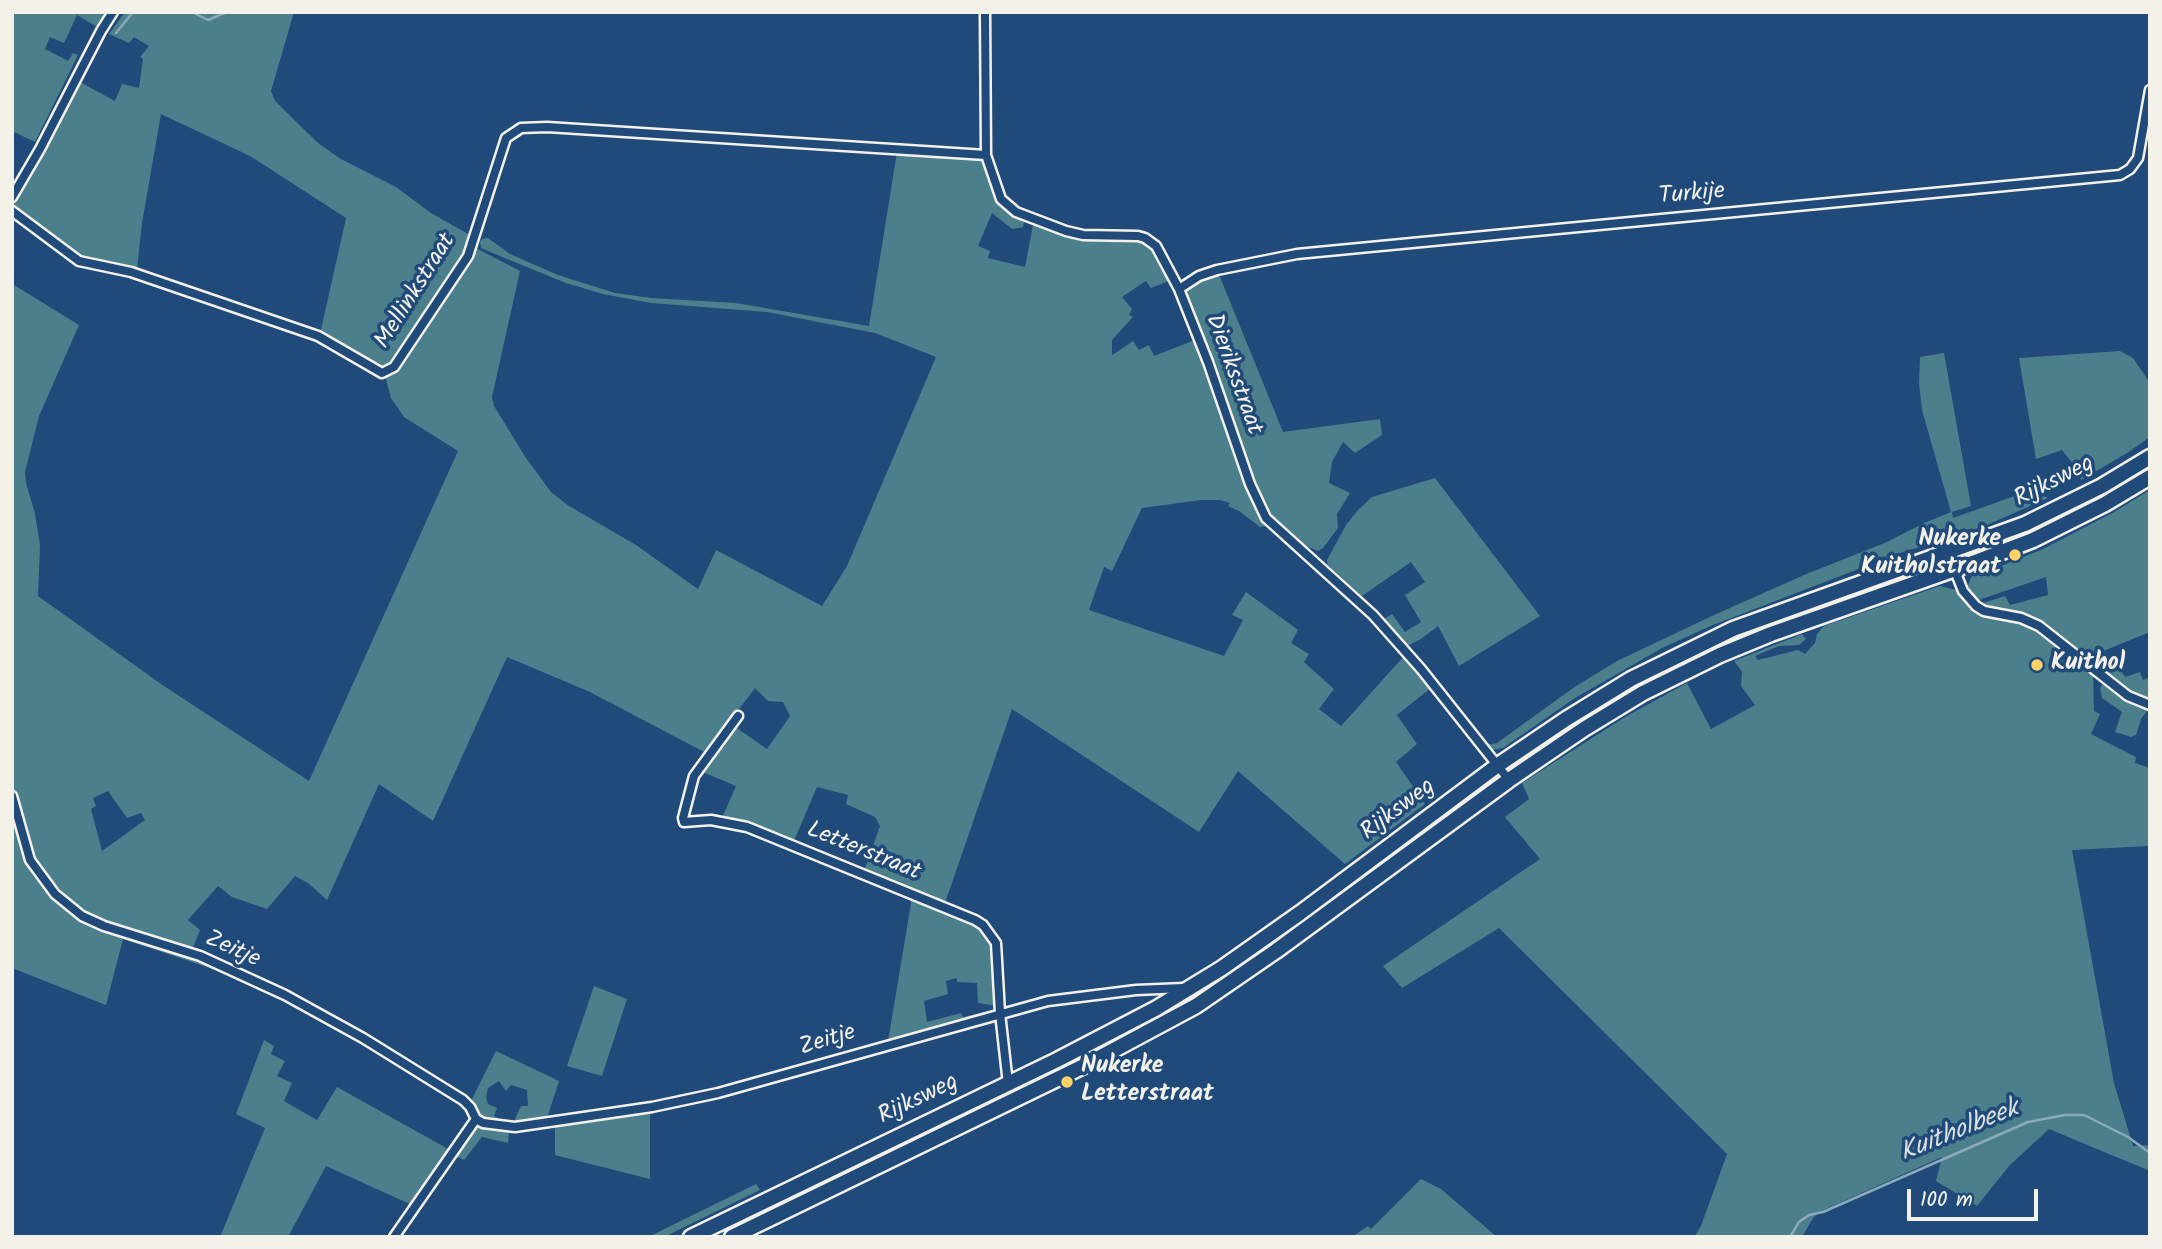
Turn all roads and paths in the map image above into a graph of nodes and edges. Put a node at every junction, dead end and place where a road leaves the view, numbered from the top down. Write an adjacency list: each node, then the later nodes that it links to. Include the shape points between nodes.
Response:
1 (113, 12): 5 (street)
2 (985, 12): 4 (street, Dieriksstraat)
3 (2150, 90): 7 (street, Turkije, via 2138,158 2120,175 1297,254 1217,270)
4 (986, 155): 6 (street, Mellinkstraat, via 521,128 506,138 465,261 394,367 382,373 318,335 131,272 79,261); 7 (street, Dieriksstraat, via 1001,199 1016,212 1066,232 1144,238 1161,253)
5 (12, 197)
6 (12, 211)
7 (1179, 289): 14 (street, Dieriksstraat, via 1266,517 1373,615)
8 (2150, 457): 10 (highway, Rijksweg, via 2052,512)
9 (2150, 477): 11 (highway, Rijksweg, via 2058,528)
10 (1948, 553): 11 (street); 14 (highway, Rijksweg, via 1774,613 1694,647 1602,696)
11 (1954, 570): 12 (street, via 1963,591 1983,611 2039,626 2128,696); 15 (highway, Rijksweg, via 1720,654 1622,705)
12 (2150, 705)
13 (738, 716): 18 (street, Letterstraat, via 694,776 684,822 711,820 747,827 975,920 996,943)
14 (1498, 765): 15 (street, Dieriksstraat); 17 (highway, Rijksweg)
15 (1509, 780): 23 (highway, Rijksweg, via 1185,1012)
16 (12, 796): 20 (street, Zeitje, via 30,860 55,894 82,916 200,956 285,995 463,1100)
17 (1191, 988): 18 (street, Zeitje, via 1048,1001); 19 (highway, Rijksweg)
18 (1000, 1013): 19 (street, Letterstraat); 20 (street, Zeitje, via 718,1094 515,1127)
19 (1008, 1084): 22 (highway, Rijksweg)
20 (476, 1118): 21 (street)
21 (394, 1237)
22 (691, 1237)
23 (732, 1237)

